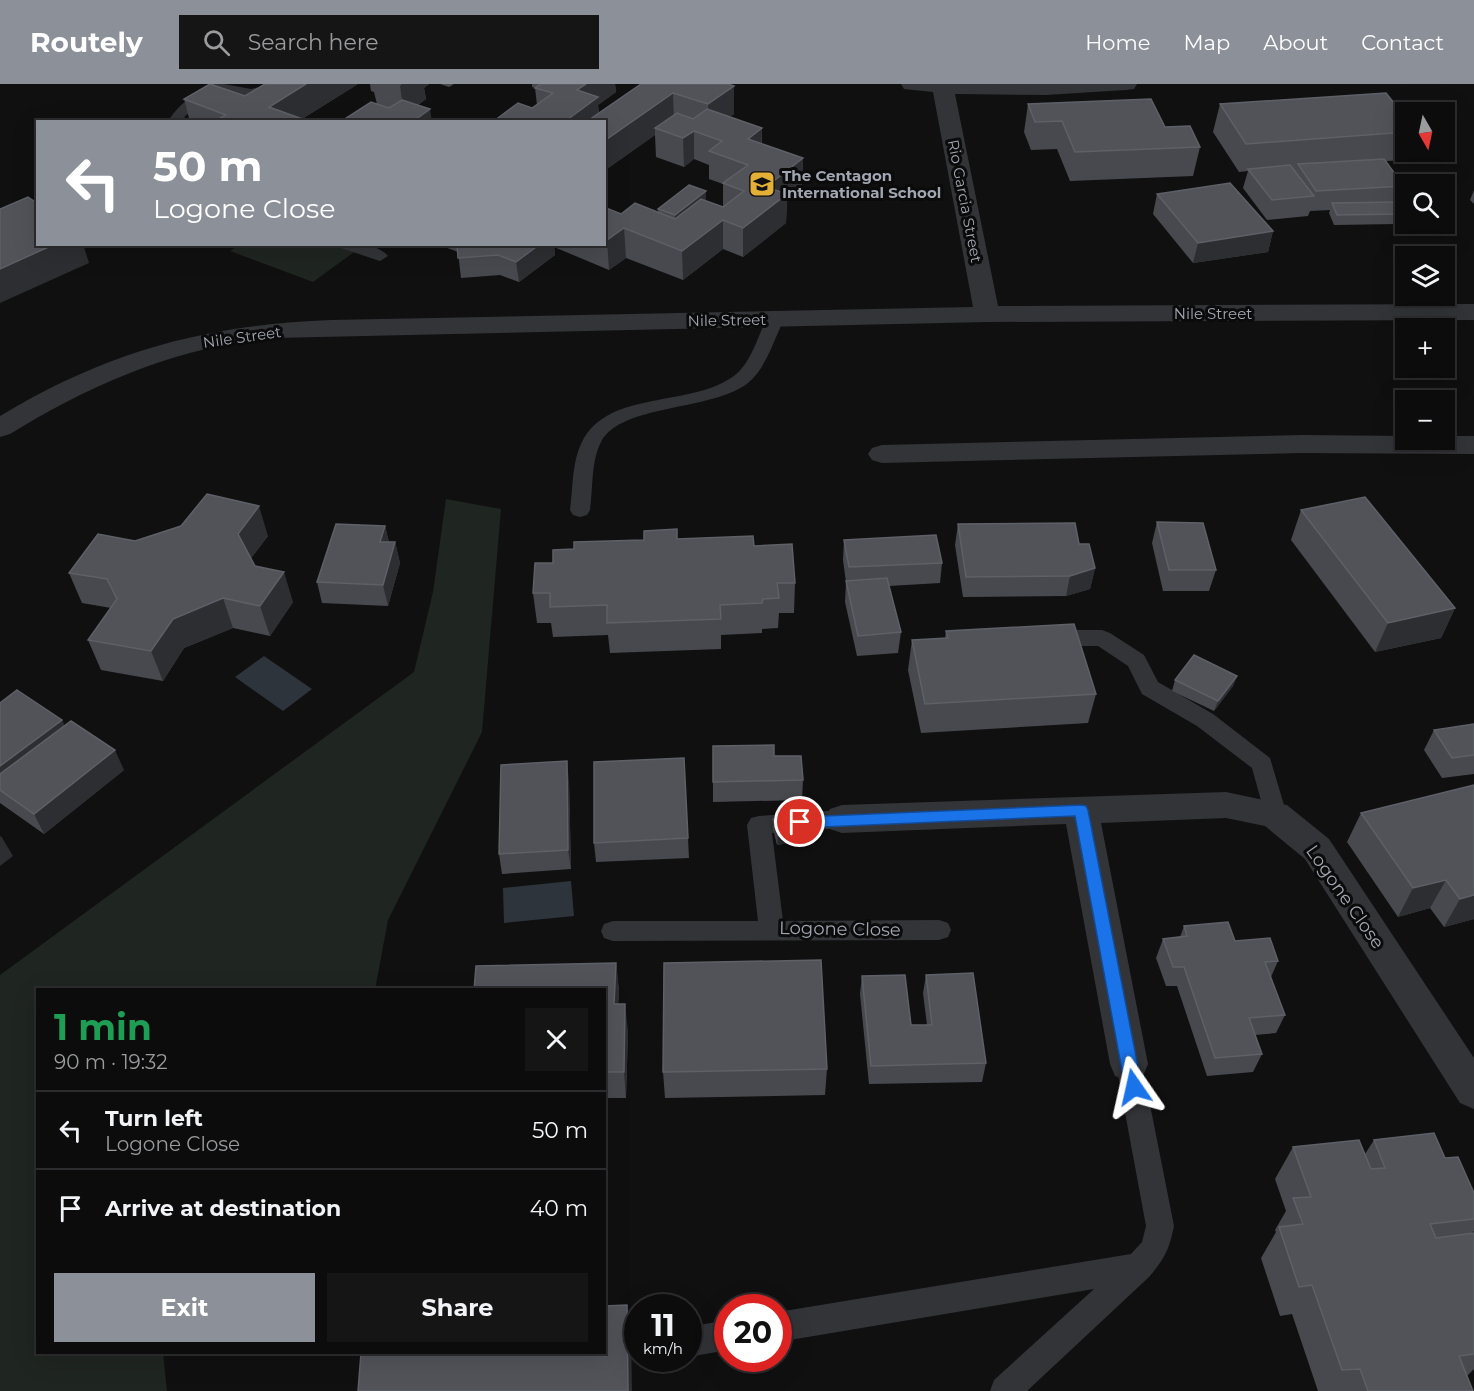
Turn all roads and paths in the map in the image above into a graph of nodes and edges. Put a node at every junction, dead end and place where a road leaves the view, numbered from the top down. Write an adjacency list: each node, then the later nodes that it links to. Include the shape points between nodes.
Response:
1 (283, 84): 4 (lane, via 270,92 241,95)
2 (912, 84): 5 (street)
3 (1126, 84): 5 (street)
4 (217, 86): 6 (lane)
5 (943, 87): 10 (street, Rio Garcia Street)
6 (176, 120)
7 (352, 246): 8 (lane)
8 (380, 256)
9 (1474, 312): 10 (street, Nile Street)
10 (987, 314): 11 (street, Nile Street)
11 (775, 319): 12 (street, Nile Street, via 256,332 184,346 108,372 36,405); 15 (lane, via 740,381 622,415 603,427 591,440)
12 (0, 428)
13 (1474, 445): 14 (street, via 1290,444)
14 (882, 454)
15 (580, 510)
16 (1052, 638): 18 (lane, via 1102,638 1136,661 1149,688 1205,720 1262,764)
17 (1081, 810): 18 (street, Logone Close, via 1226,805); 19 (street, Logone Close); 23 (street)
18 (1275, 814): 24 (street, Logone Close, via 1317,849)
19 (842, 819): 21 (lane, Logone Close, via 759,825)
20 (939, 930): 21 (lane, Logone Close)
21 (772, 931): 22 (lane)
22 (613, 932)
23 (1129, 1064): 25 (lane, via 1160,1226 1155,1249)
24 (1474, 1091)
25 (1139, 1267): 26 (lane); 27 (lane)
26 (792, 1325)
27 (1005, 1391)

